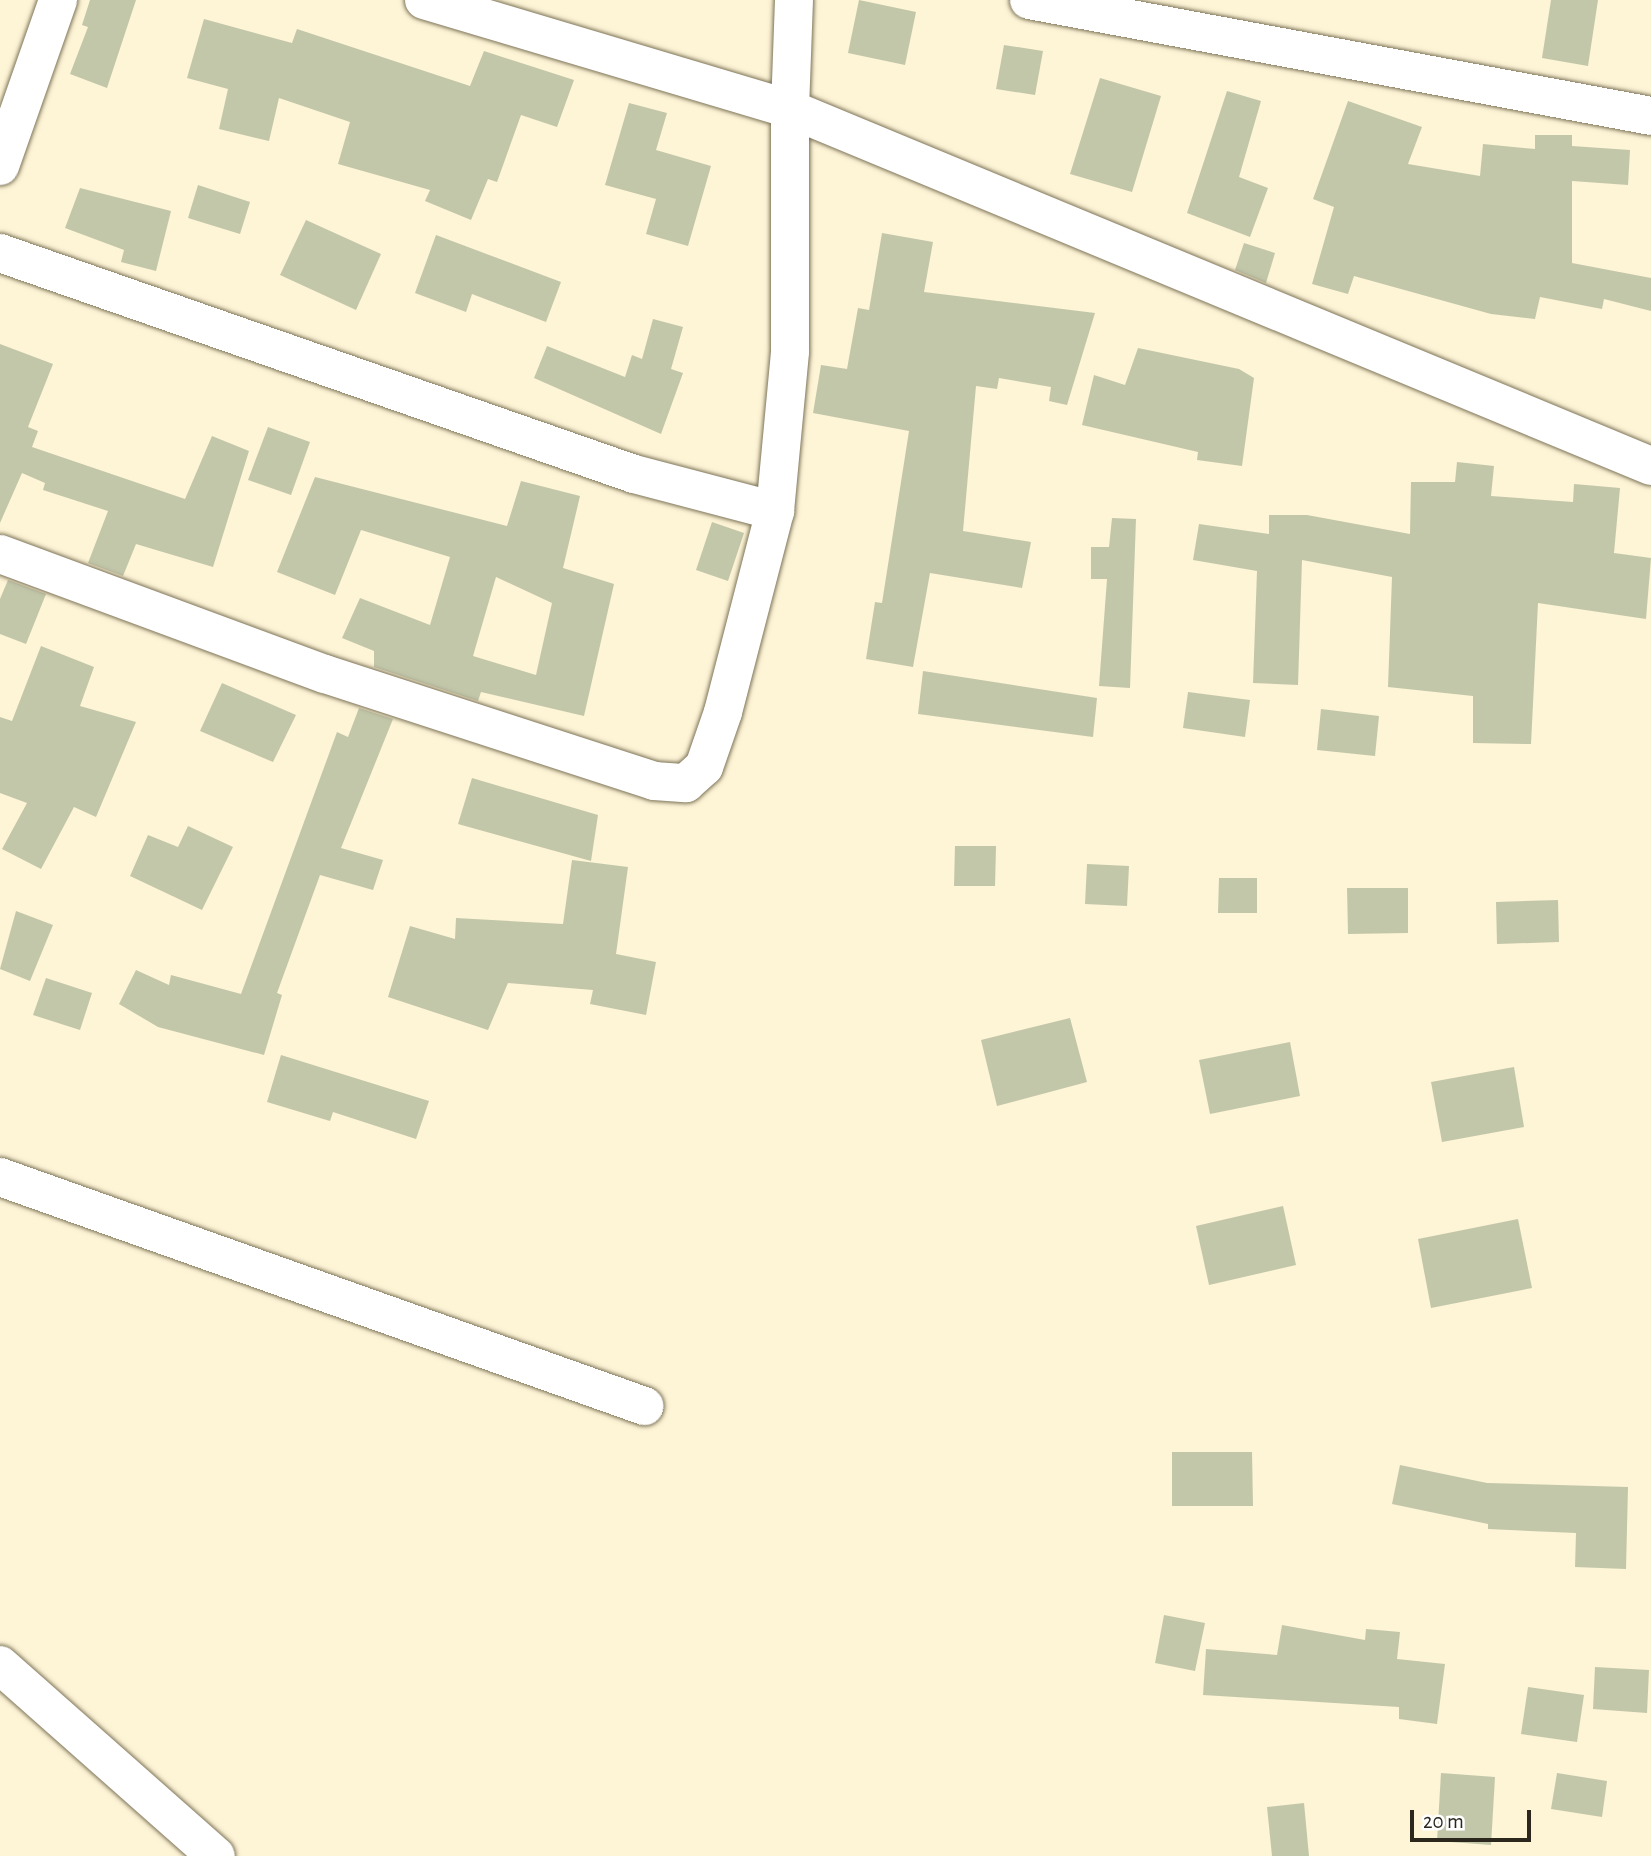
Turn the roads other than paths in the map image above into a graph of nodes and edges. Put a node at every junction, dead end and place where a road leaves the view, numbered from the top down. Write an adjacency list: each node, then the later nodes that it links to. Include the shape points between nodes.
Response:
1 (58, 0): 7 (street)
2 (424, 0): 5 (street)
3 (794, 0): 5 (street)
4 (1029, 0): 6 (street)
5 (790, 109): 9 (street); 10 (street, via 790,351)
6 (1651, 116)
7 (0, 166)
8 (0, 253): 10 (street, via 634,474)
9 (1651, 466)
10 (775, 511): 11 (street, via 723,712 704,767 686,783 654,781 325,674)
11 (0, 554)
12 (0, 1177): 13 (street)
13 (645, 1406)
14 (0, 1665): 15 (street)
15 (216, 1856)

